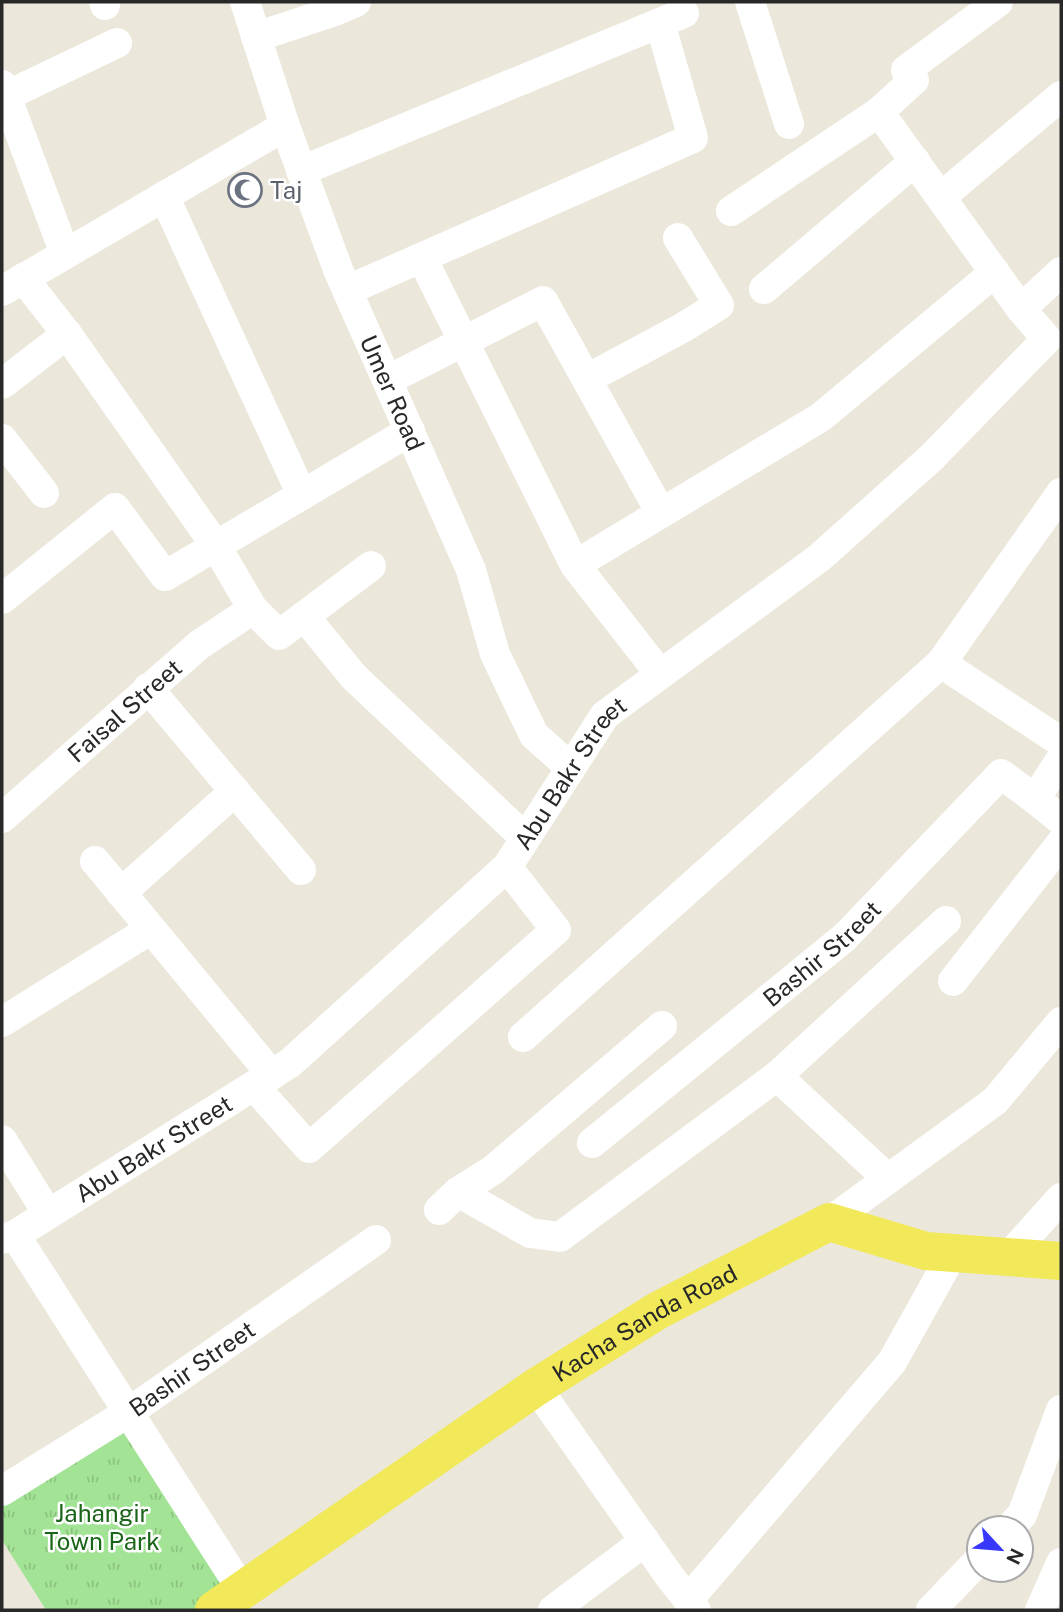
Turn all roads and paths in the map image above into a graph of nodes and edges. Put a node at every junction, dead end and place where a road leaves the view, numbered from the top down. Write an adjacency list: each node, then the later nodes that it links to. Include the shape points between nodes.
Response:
1 (245, 2): 5 (street, Umer Road)
2 (356, 2): 5 (street)
3 (750, 2): 10 (street)
4 (998, 2): 9 (street, via 906,69 914,80)
5 (256, 37): 11 (street, Umer Road)
6 (117, 43): 7 (street)
7 (4, 90): 18 (street)
8 (1061, 96): 15 (street)
9 (879, 111): 12 (street, Abu Bakr Street); 16 (street)
10 (789, 124)
11 (285, 126): 13 (street, Umer Road); 14 (street)
12 (915, 161): 15 (street, Abu Bakr Street); 23 (street)
13 (301, 171): 19 (street, via 672,18 693,138); 24 (street, Umer Road)
14 (164, 196): 18 (street); 36 (street)
15 (940, 197): 20 (street, Abu Bakr Street)
16 (731, 211)
17 (678, 238): 29 (street, via 719,305)
18 (65, 254): 22 (street)
19 (422, 258): 24 (street); 27 (street)
20 (995, 272): 25 (street, Abu Bakr Street); 37 (street, via 821,417)
21 (1061, 272): 25 (street)
22 (13, 284): 26 (street)
23 (764, 289)
24 (348, 290): 30 (street, Umer Road)
25 (1021, 309): 28 (street, Abu Bakr Street)
26 (67, 334): 31 (street); 38 (street)
27 (464, 342): 29 (street, via 543,301); 30 (street); 39 (street)
28 (1054, 344): 45 (street, Abu Bakr Street, via 819,558)
29 (587, 379): 37 (street)
30 (388, 380): 32 (street, Umer Road)
31 (2, 384)
32 (410, 431): 36 (street); 49 (street, Umer Road, via 471,570 495,654 534,735)
33 (2, 439): 35 (street)
34 (1061, 493): 44 (street)
35 (44, 494)
36 (302, 495): 38 (street)
37 (661, 513): 39 (street)
38 (216, 546): 41 (street, via 165,576 115,508); 42 (street)
39 (575, 565): 45 (street)
40 (371, 566): 43 (street)
41 (2, 599)
42 (253, 609): 43 (street, via 279,635); 46 (street, Faisal Street)
43 (304, 616): 54 (street, via 354,677)
44 (940, 663): 47 (street); 66 (street)
45 (660, 674): 49 (street, Abu Bakr Street, via 605,715)
46 (148, 688): 50 (street); 52 (street, Faisal Street)
47 (1061, 742)
48 (1061, 759): 51 (street)
49 (571, 768): 54 (street, Abu Bakr Street)
50 (235, 791): 58 (street); 59 (street)
51 (1035, 799): 53 (street); 70 (street, Bashir Street, via 1001,774 845,937)
52 (2, 818)
53 (1061, 820)
54 (525, 838): 57 (street, Abu Bakr Street)
55 (1061, 844): 62 (street)
56 (95, 861): 59 (street)
57 (506, 867): 68 (street, Abu Bakr Street, via 290,1063); 68 (street, via 556,930 309,1148)
58 (301, 870)
59 (121, 893): 61 (street)
60 (946, 921): 67 (street)
61 (151, 929): 63 (street); 68 (street)
62 (953, 981)
63 (2, 1022)
64 (1061, 1022): 71 (street, Kacha Sanda Road, via 995,1101)
65 (662, 1026): 67 (street, via 493,1170 449,1201 530,1233 559,1237)
66 (523, 1037)
67 (777, 1076): 71 (street)
68 (263, 1080): 73 (street, Abu Bakr Street)
69 (2, 1140): 73 (street)
70 (592, 1143)
71 (888, 1179): 74 (street, Kacha Sanda Road)
72 (1061, 1198): 78 (street)
73 (48, 1214): 75 (street, Abu Bakr Street)
74 (829, 1222): 77 (main road, via 926,1251); 80 (main road, Kacha Sanda Road, via 657,1311)
75 (9, 1237): 82 (street)
76 (376, 1240): 82 (street, Bashir Street)
77 (953, 1253): 78 (main road); 89 (street, via 892,1362)
78 (1008, 1257): 79 (main road)
79 (1061, 1261)
80 (536, 1387): 85 (street); 88 (main road, Kacha Sanda Road)
81 (1061, 1410): 84 (street)
82 (129, 1412): 83 (street, Bashir Street); 88 (street)
83 (2, 1491)
84 (1022, 1514)
85 (645, 1541): 89 (street); 90 (street)
86 (1061, 1563): 92 (street)
87 (965, 1575): 91 (street)
88 (228, 1600)
89 (692, 1605)
90 (554, 1610)
91 (931, 1610)
92 (1040, 1610)

